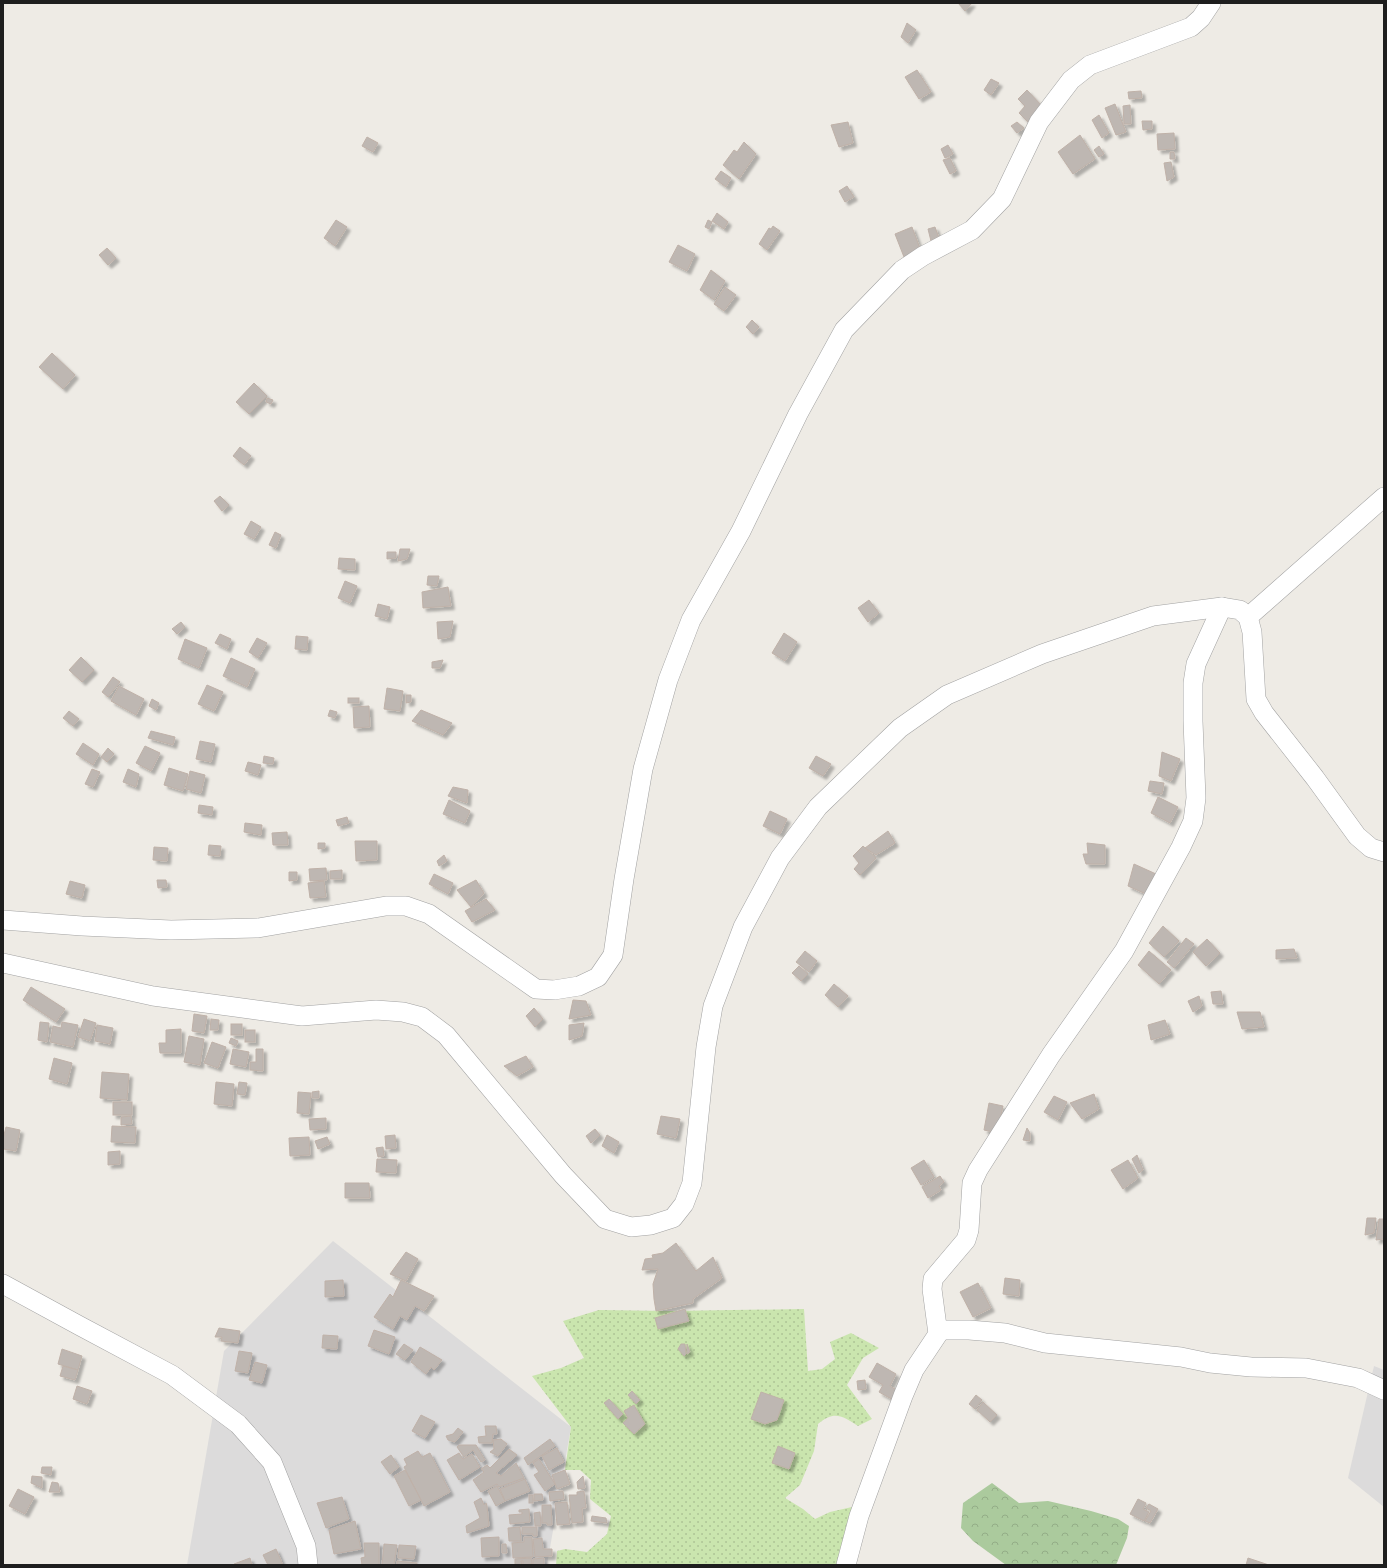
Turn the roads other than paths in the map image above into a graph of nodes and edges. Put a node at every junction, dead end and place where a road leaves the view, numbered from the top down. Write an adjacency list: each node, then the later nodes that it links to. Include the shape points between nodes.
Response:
1 (1211, 3): 6 (street, via 1191,27 1090,65 1071,80 1039,122 1002,200 972,230 902,270 844,330 798,414 741,531 691,620 668,680 643,769 613,955 598,977 579,986 554,990 536,989 429,914 406,906 386,906 258,928 171,930)
2 (1384, 498): 4 (street)
3 (1222, 607): 4 (street, via 1240,610); 7 (street, via 1153,616 1042,654 947,695 900,728 818,807 780,858 743,927 712,1006 692,1183 684,1204 673,1218 651,1225 631,1227 605,1219 563,1175 446,1035 422,1017 403,1012 376,1010 302,1016 153,996); 9 (street, via 1196,664 1193,683 1196,798 1193,821 1124,951 1051,1055 978,1170 972,1183 966,1240 933,1279)
4 (1248, 617): 5 (street, via 1252,632 1256,699 1264,713 1357,836 1371,848)
5 (1384, 852)
6 (3, 920)
7 (3, 963)
8 (3, 1284): 11 (street, via 172,1375 238,1424 272,1462 306,1546)
9 (938, 1330): 10 (street, via 1005,1333 1045,1343 1173,1356 1210,1363 1306,1368 1358,1378); 12 (street, via 938,1334 914,1370 903,1396 859,1516)
10 (1384, 1390)
11 (308, 1565)
12 (846, 1565)

